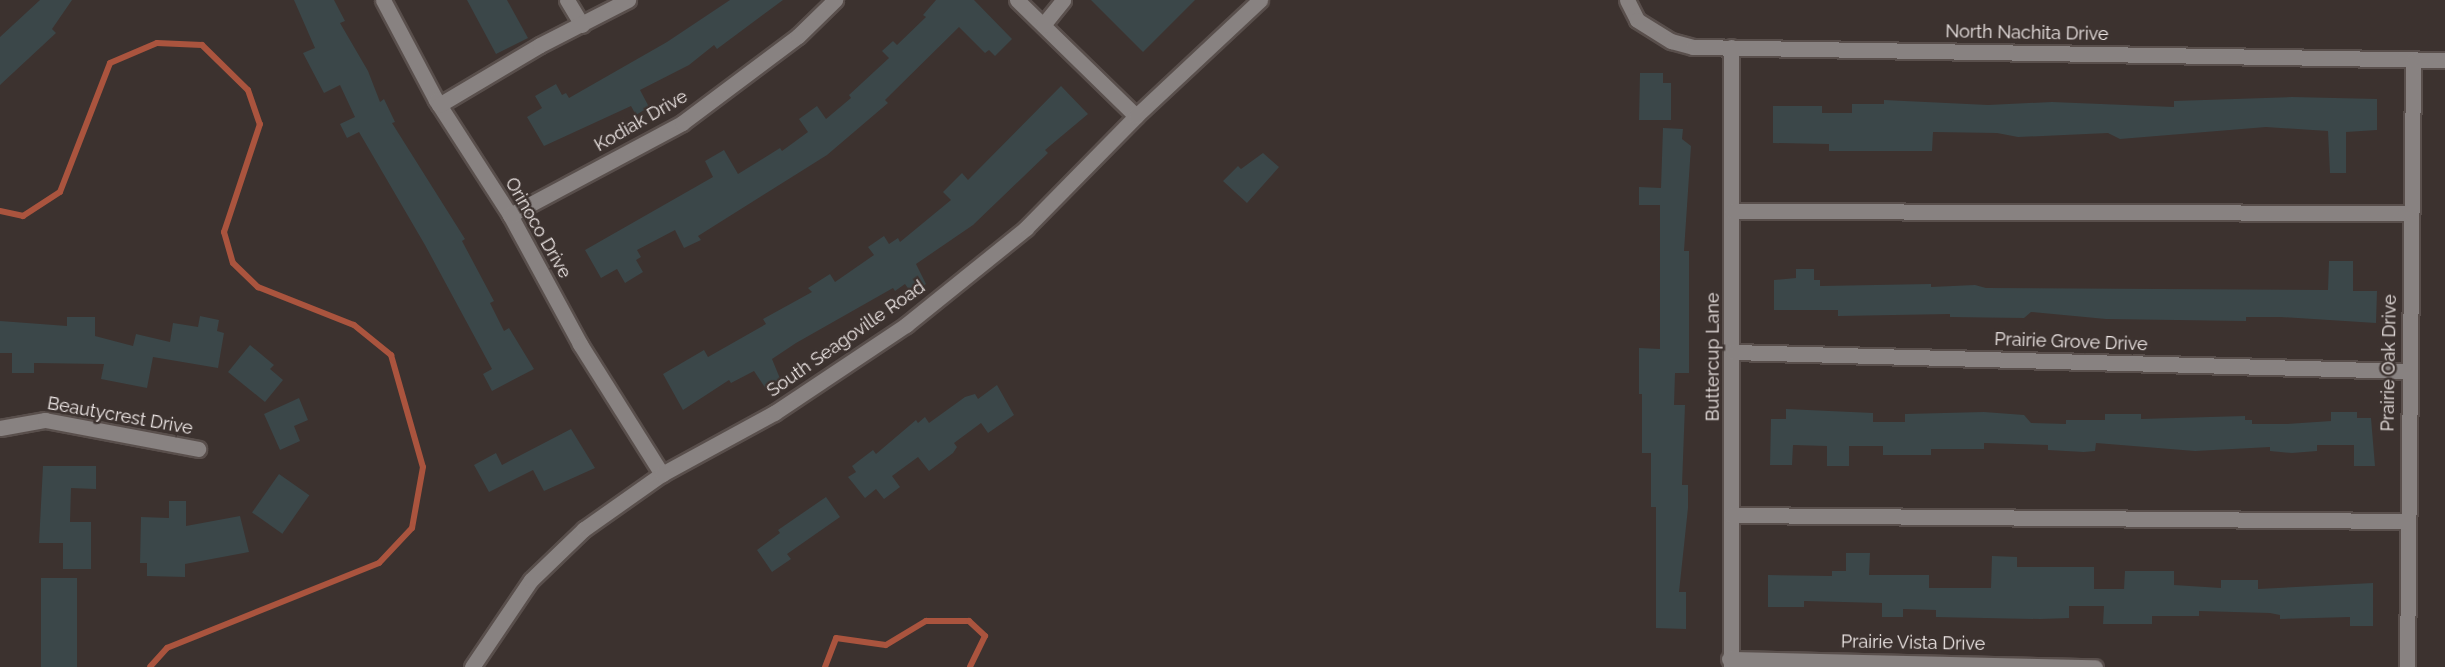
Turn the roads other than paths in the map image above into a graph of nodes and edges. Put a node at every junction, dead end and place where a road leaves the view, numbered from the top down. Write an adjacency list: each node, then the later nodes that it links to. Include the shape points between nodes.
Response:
1 (383, 0): 14 (street, Orinoco Drive)
2 (567, 0): 9 (street)
3 (628, 0): 9 (street)
4 (836, 0): 18 (street, Kodiak Drive, via 798,36 682,123)
5 (1017, 0): 10 (street)
6 (1064, 0): 10 (street)
7 (1260, 0): 15 (street, South Seagoville Road)
8 (1627, 0): 11 (street, North Nachita Drive, via 1637,20 1671,41 1693,47)
9 (582, 25): 14 (street)
10 (1043, 25): 15 (street)
11 (1731, 47): 12 (street, North Nachita Drive); 16 (street, Buttercup Lane)
12 (2413, 60): 13 (street, North Nachita Drive); 17 (street, Prairie Oak Drive)
13 (2445, 60)
14 (439, 105): 18 (street, Orinoco Drive)
15 (1136, 116): 23 (street, South Seagoville Road, via 1026,228 906,325 774,413)
16 (1732, 211): 17 (street); 19 (street, Buttercup Lane)
17 (2411, 213): 20 (street, Prairie Oak Drive)
18 (510, 214): 23 (street, Orinoco Drive, via 580,344)
19 (1733, 352): 20 (street, Prairie Grove Drive); 24 (street, Buttercup Lane)
20 (2409, 371): 25 (street, Prairie Oak Drive)
21 (0, 428): 22 (street, Beautycrest Drive, via 45,420)
22 (198, 449)
23 (662, 474): 27 (street, South Seagoville Road, via 584,529 531,580)
24 (1731, 515): 25 (street); 26 (street, Buttercup Lane)
25 (2408, 521): 29 (street, Prairie Oak Drive)
26 (1730, 663): 28 (street, Prairie Vista Drive)
27 (472, 667)
28 (2095, 667)
29 (2407, 667)

